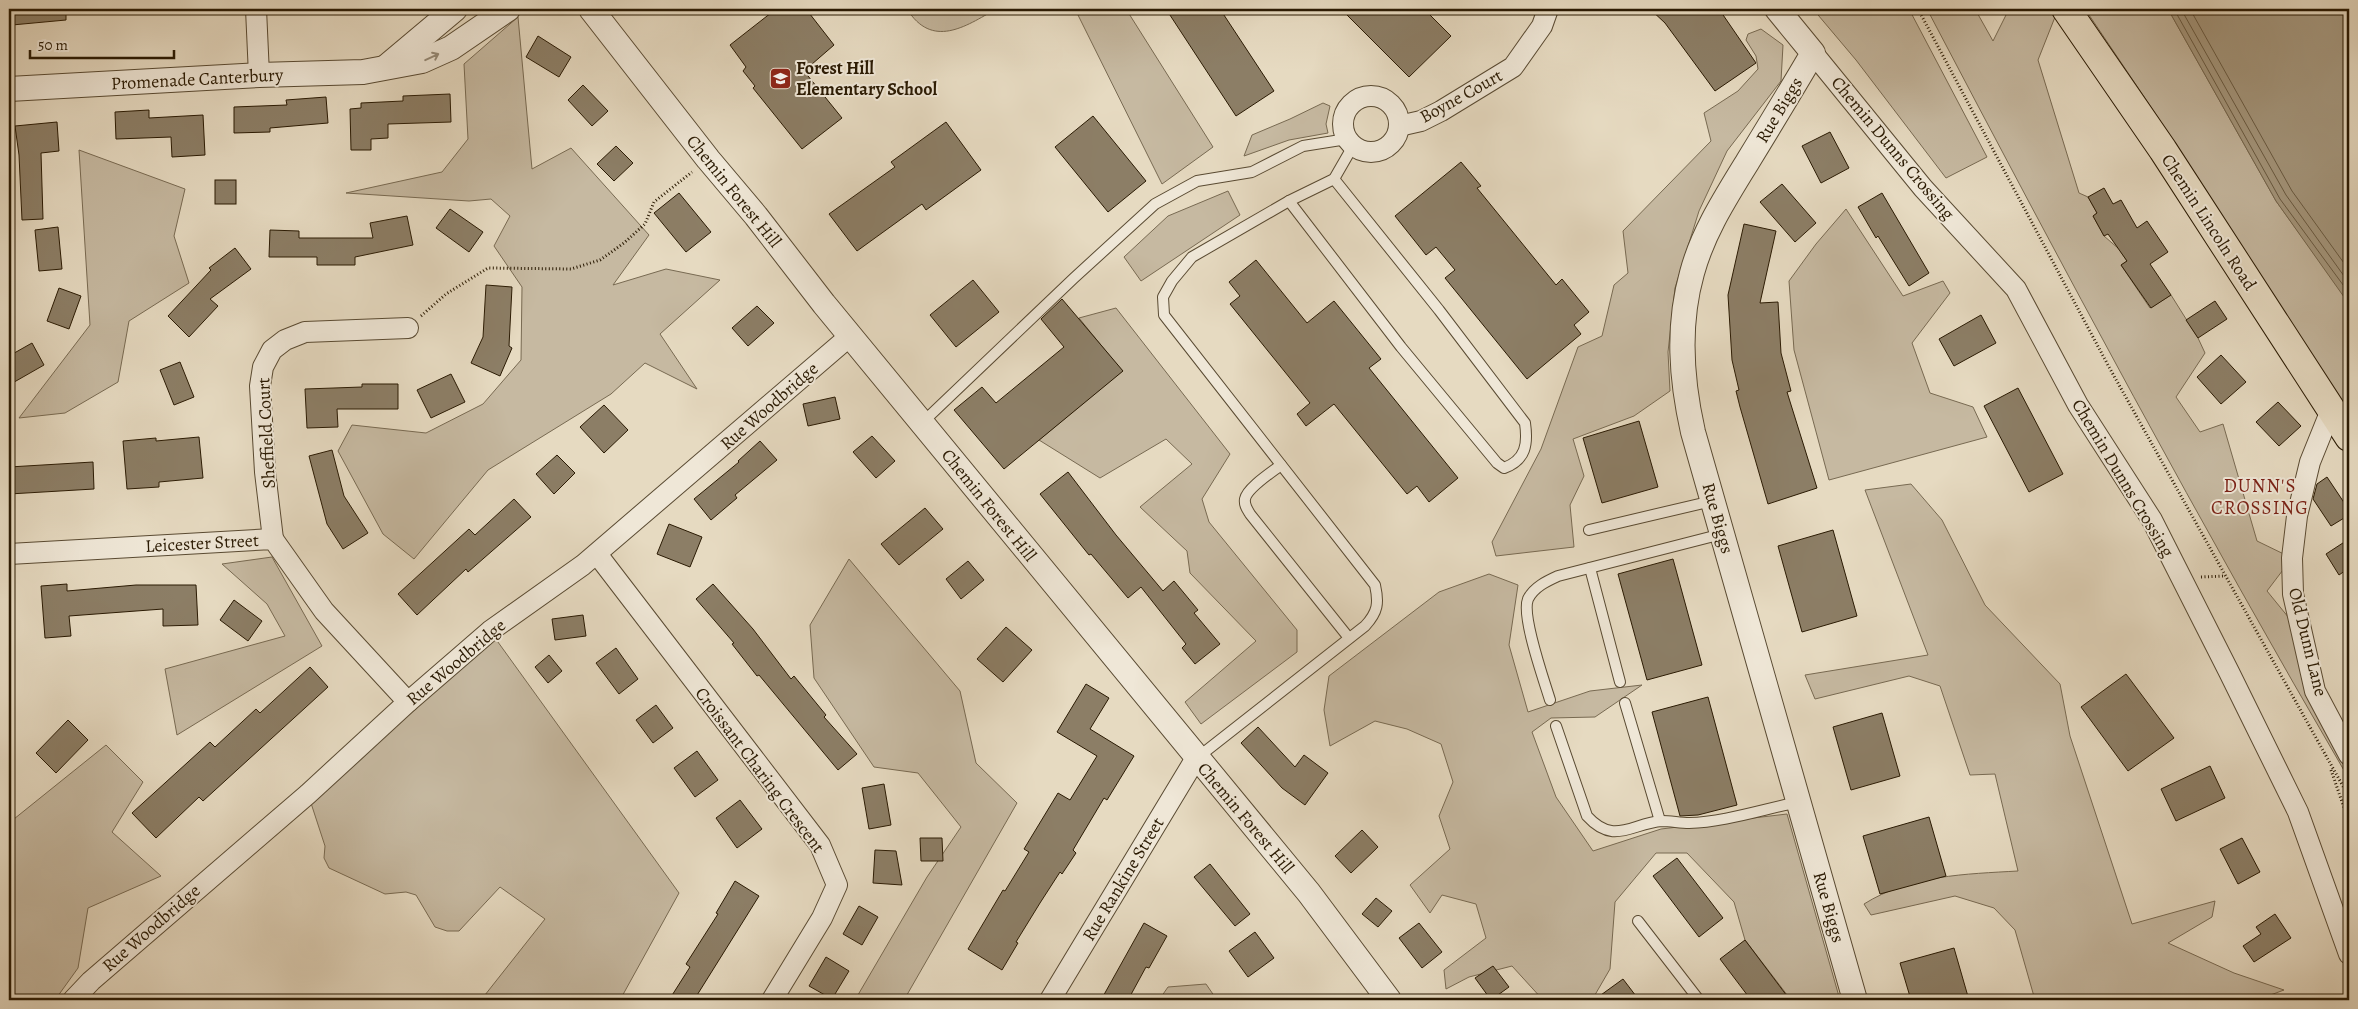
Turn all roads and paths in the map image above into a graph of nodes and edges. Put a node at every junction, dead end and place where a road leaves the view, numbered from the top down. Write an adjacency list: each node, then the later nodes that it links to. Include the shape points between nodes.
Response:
1 (256, 9): 11 (street)
2 (455, 9): 10 (street)
3 (508, 9): 10 (street, Promenade Canterbury, one-way to 3, via 422,61 451,48)
4 (591, 9): 15 (street, Chemin Forest Hill)
5 (1548, 9): 13 (street, Boyne Court, via 1542,26 1513,67 1441,112)
6 (1777, 9): 9 (street)
7 (1918, 9): 39 (path, via 2114,376)
8 (2066, 9): 20 (main road, Chemin Lincoln Road, via 2163,150)
9 (1813, 53): 24 (street, Rue Biggs, via 1720,207 1704,238 1692,273 1686,303 1682,368 1689,415); 45 (street, Chemin Dunns Crossing, via 1923,188 2016,289 2078,406 2152,520 2220,655 2298,812)
10 (384, 68): 11 (street, Promenade Canterbury, via 363,72)
11 (259, 75): 12 (street, Promenade Canterbury)
12 (9, 89)
13 (1400, 126): 14 (street, via 1396,139 1380,151 1370,152); 14 (street, via 1397,110 1390,102 1372,95 1362,96 1348,106 1344,114 1343,131)
14 (1350, 142): 16 (lane); 21 (lane, via 1303,146 1252,172 1197,181 1155,204)
15 (708, 159): 18 (path, via 654,202 645,224 600,260 571,270 488,268 446,294); 19 (street, Chemin Forest Hill)
16 (1334, 179): 17 (lane); 17 (lane, via 1525,423 1526,446 1514,464 1504,468 1498,463 1401,347)
17 (1290, 201): 23 (lane, via 1192,257 1162,297 1164,316)
18 (408, 328): 27 (street, Sheffield Court, via 305,332 285,340 272,350 263,367 260,386)
19 (850, 336): 21 (street, Chemin Forest Hill); 29 (street, Rue Woodbridge)
20 (2332, 410): 22 (main road, Chemin Lincoln Road); 37 (street, Old Dunn Lane, via 2310,462 2297,516 2292,558 2293,594 2315,691)
21 (922, 424): 38 (street, Chemin Forest Hill)
22 (2349, 437)
23 (1281, 465): 31 (lane, via 1375,585 1378,601 1373,617); 31 (lane, via 1250,490 1245,497 1245,505)
24 (1713, 501): 25 (lane); 26 (street, Rue Biggs)
25 (1589, 530)
26 (1723, 534): 30 (lane); 41 (street, Rue Biggs)
27 (273, 539): 28 (street, Leicester Street); 34 (street, Leicester Street, via 324,611)
28 (9, 554)
29 (597, 554): 34 (street, Rue Woodbridge, via 490,631); 47 (street, Croissant Charing Crescent, via 820,845 837,885 822,918)
30 (1590, 568): 32 (lane); 33 (lane, via 1548,580 1528,600 1528,621)
31 (1349, 638): 38 (lane)
32 (1620, 682)
33 (1550, 700)
34 (408, 702): 46 (street, Rue Woodbridge)
35 (1625, 703): 42 (lane)
36 (1556, 726): 42 (lane, via 1582,805 1594,824 1617,832)
37 (2349, 754)
38 (1196, 758): 48 (street, Rue Rankine Street); 49 (street, Chemin Forest Hill, via 1309,894)
39 (2329, 763): 40 (path); 43 (path)
40 (2349, 797)
41 (1798, 802): 42 (lane, via 1716,820 1689,823); 51 (street, Rue Biggs)
42 (1660, 821)
43 (2349, 822)
44 (1638, 921): 50 (lane)
45 (2349, 954)
46 (73, 1000)
47 (772, 1000)
48 (1050, 1000)
49 (1388, 1000)
50 (1699, 1000)
51 (1855, 1000)

